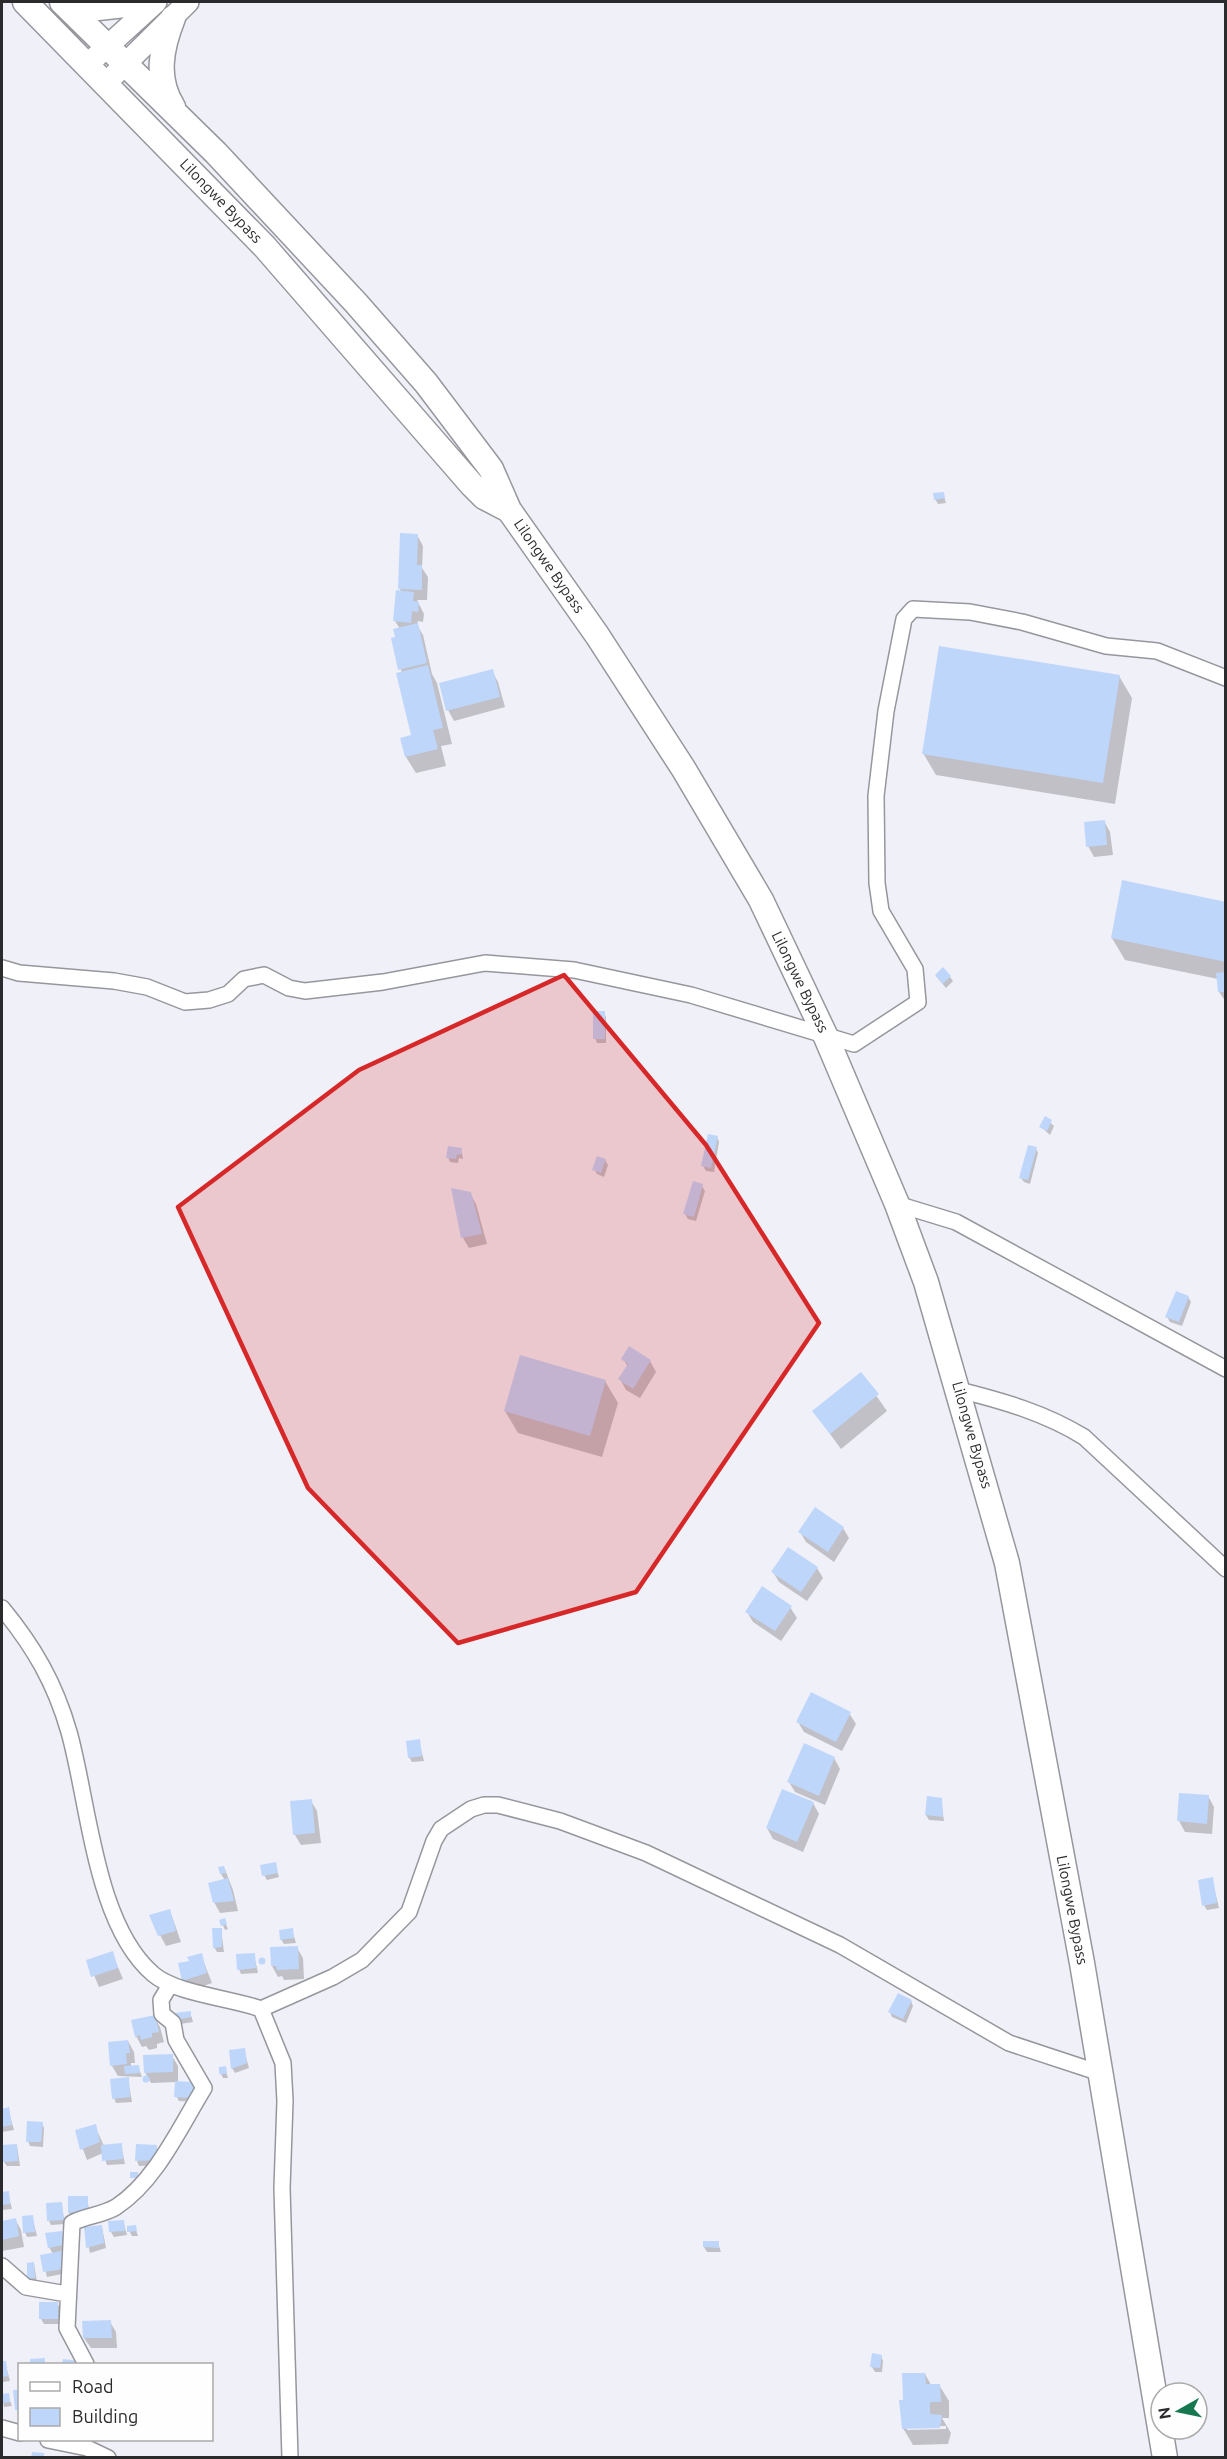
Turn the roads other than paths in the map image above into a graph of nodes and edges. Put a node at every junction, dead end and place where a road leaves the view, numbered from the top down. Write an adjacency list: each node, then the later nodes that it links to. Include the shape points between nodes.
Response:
1 (25, 2): 6 (main road, Lilongwe Bypass)
2 (62, 2): 5 (main road, Lilongwe Bypass)
3 (79, 2): 4 (main road, via 98,8)
4 (167, 6): 5 (main road); 7 (main road); 9 (main road, via 162,77 168,100)
5 (107, 46): 6 (main road); 7 (main road, Lilongwe Bypass)
6 (88, 64): 8 (main road, Lilongwe Bypass)
7 (126, 65): 8 (main road); 9 (main road, Lilongwe Bypass)
8 (106, 83): 10 (main road, Lilongwe Bypass, via 265,247 472,485 484,497)
9 (181, 120): 10 (main road, Lilongwe Bypass, via 302,244 426,383 491,469)
10 (509, 510): 13 (main road, Lilongwe Bypass, via 597,635 683,768 761,900)
11 (1226, 678): 13 (street, via 1157,651 1106,646 970,612 913,609 904,619 886,711 876,796 877,883 881,911 915,969 918,1002 854,1044)
12 (2, 968): 13 (street, via 147,987 185,1002 228,994 244,979 264,975 289,988 305,991 383,982 484,963 516,964 636,982)
13 (826, 1036): 14 (main road, Lilongwe Bypass)
14 (897, 1204): 15 (street, via 956,1222); 16 (main road, Lilongwe Bypass)
15 (1226, 1369)
16 (959, 1389): 17 (street, via 1033,1411 1084,1437); 21 (main road, Lilongwe Bypass, via 1007,1563)
17 (1226, 1569)
18 (2, 1608): 19 (street, via 44,1666 57,1697 111,1908 129,1947 154,1975)
19 (170, 1985): 20 (street); 23 (street, via 161,2000 162,2014 173,2024 176,2040 204,2088 146,2179 115,2208 72,2223)
20 (261, 2009): 21 (street, via 362,1960 409,1912 441,1829 471,1809 498,1805 560,1821 646,1853 840,1945 1009,2043); 30 (street, via 283,2063 282,2188)
21 (1100, 2073): 31 (main road, Lilongwe Bypass)
22 (2, 2266): 23 (street, via 26,2287)
23 (67, 2294): 24 (street, via 67,2328)
24 (85, 2363)
25 (2, 2428): 26 (street)
26 (18, 2432)
27 (62, 2441): 28 (street)
28 (84, 2444): 29 (street)
29 (108, 2457)
30 (290, 2457)
31 (1165, 2457)

